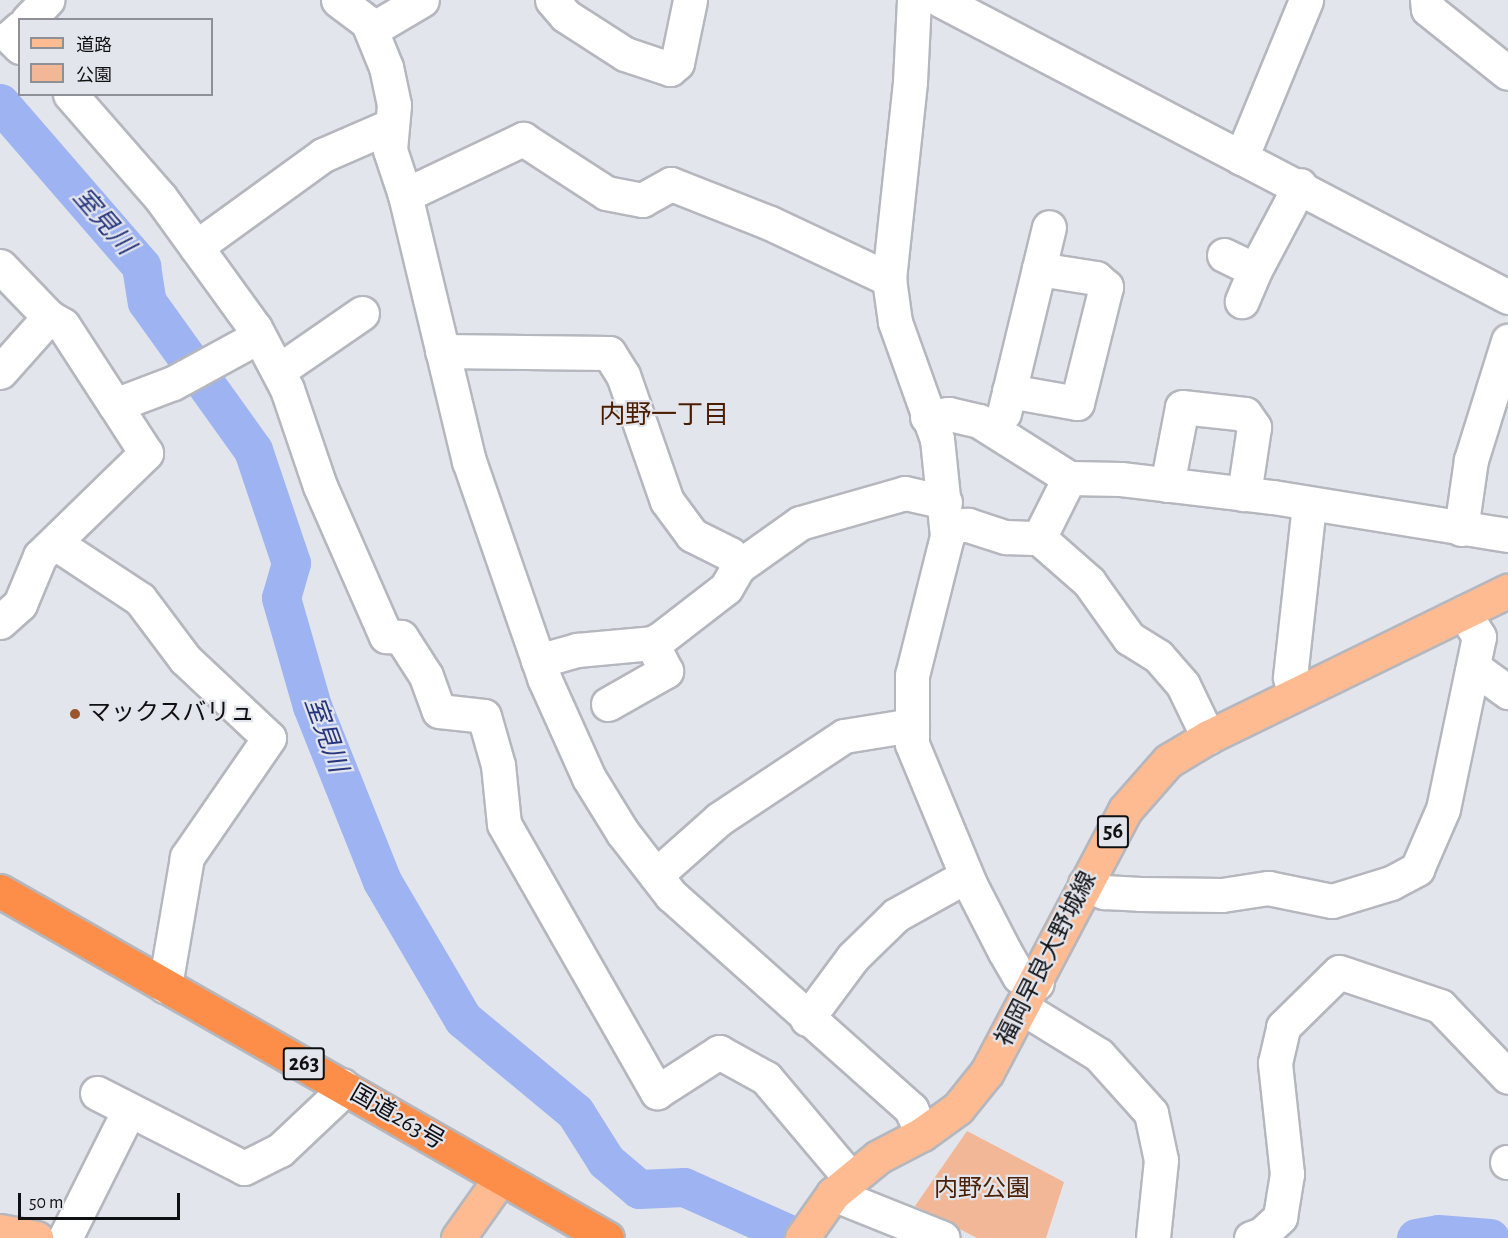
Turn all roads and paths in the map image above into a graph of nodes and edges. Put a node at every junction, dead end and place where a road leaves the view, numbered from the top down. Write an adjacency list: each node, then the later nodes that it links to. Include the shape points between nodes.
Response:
1 (47, 0): 10 (street)
2 (338, 0): 11 (street, via 368,23)
3 (422, 0): 11 (street)
4 (552, 0): 5 (street, via 566,16 625,54 670,69 677,63)
5 (690, 0)
6 (914, 0): 24 (street, via 910,82)
7 (940, 0): 15 (street)
8 (1306, 0): 15 (street)
9 (1427, 0): 12 (street, via 1428,9)
10 (29, 18)
11 (371, 30): 14 (street, via 386,67 394,105)
12 (1508, 73)
13 (72, 96): 19 (street, via 160,197)
14 (392, 125): 17 (street, via 390,150); 19 (street, via 323,155)
15 (1241, 158): 16 (street)
16 (1300, 185): 23 (street); 25 (street)
17 (405, 195): 24 (street, via 523,139 606,193 642,200 672,184 770,223); 31 (street)
18 (1048, 227): 22 (street)
19 (196, 246): 32 (street, via 255,328)
20 (1224, 255): 23 (street)
21 (0, 266): 28 (street)
22 (1038, 269): 34 (street); 34 (street, via 1096,278 1106,287 1077,403)
23 (1255, 270): 26 (street)
24 (889, 279): 36 (street, via 895,322)
25 (1508, 297)
26 (1242, 301)
27 (362, 313): 32 (street)
28 (49, 316): 33 (street); 35 (street, via 63,325)
29 (1508, 341): 43 (street, via 1471,460)
30 (250, 342): 35 (street, via 173,382)
31 (442, 351): 47 (street, via 609,353 623,375 667,501 692,534 730,554); 52 (street, via 469,460)
32 (278, 371): 72 (street, via 320,486 386,636 401,637 426,676 439,711 484,716 498,765 504,824 657,1092 719,1052 766,1078)
33 (0, 372)
34 (1009, 391): 37 (street)
35 (115, 405): 46 (street, via 146,453)
36 (927, 417): 37 (street, via 950,414 979,421); 42 (street, via 937,439)
37 (999, 435): 38 (street)
38 (1069, 478): 39 (street); 45 (street)
39 (1167, 485): 40 (street); 40 (street, via 1182,407 1245,414 1254,427)
40 (1244, 494): 41 (street)
41 (1309, 504): 43 (street); 55 (street, via 1290,677)
42 (946, 514): 45 (street, via 1006,537); 47 (street, via 905,494 800,523); 57 (street, via 936,593 912,675)
43 (1461, 529): 44 (street)
44 (1508, 535)
45 (1040, 538): 58 (street, via 1089,582 1128,638 1158,656 1183,685)
46 (55, 543): 50 (street, via 40,556 20,604); 63 (street, via 140,599 185,659 269,738 187,857)
47 (738, 567): 51 (street, via 726,588)
48 (1508, 591): 49 (main road, 福岡早良大野城線 / 56)
49 (1464, 612): 53 (street, via 1479,637); 55 (main road, 福岡早良大野城線 / 56)
50 (0, 621)
51 (652, 643): 52 (street, via 609,645); 56 (street, via 666,671)
52 (538, 661): 59 (street, via 589,778 623,834)
53 (1472, 671): 54 (street); 61 (street, via 1443,809 1417,869 1391,883 1332,901 1268,888 1222,895 1140,894 1104,892)
54 (1508, 692)
55 (1294, 694): 58 (main road, 福岡早良大野城線 / 56)
56 (609, 704)
57 (912, 725): 59 (street, via 844,736 719,819); 60 (street, via 912,744)
58 (1208, 737): 61 (main road, 福岡早良大野城線 / 56, via 1168,761 1139,790)
59 (656, 875): 65 (street, via 671,895)
60 (966, 876): 64 (street); 65 (street, via 896,915 853,957)
61 (1085, 884): 64 (main road, 福岡早良大野城線 / 56)
62 (0, 891): 63 (highway, 国道263号 / 263)
63 (165, 986): 67 (highway, 国道263号 / 263)
64 (1030, 996): 70 (main road, 福岡早良大野城線 / 56, via 987,1072 958,1107); 81 (street, via 1099,1055 1151,1113 1161,1160)
65 (807, 1019): 70 (street, via 911,1109)
66 (1508, 1077): 75 (street, via 1440,1006 1339,972 1283,1027 1275,1062 1287,1174 1280,1217)
67 (342, 1085): 69 (street, via 334,1099 280,1150 244,1168); 71 (highway, 国道263号 / 263)
68 (97, 1094): 69 (street)
69 (129, 1110): 77 (street)
70 (922, 1134): 72 (main road, 福岡早良大野城線 / 56, via 878,1157)
71 (500, 1179): 74 (highway, 国道263号 / 263); 78 (main road)
72 (842, 1186): 79 (main road, 56); 80 (street)
73 (0, 1231): 76 (main road)
74 (604, 1237)
75 (1260, 1237)
76 (36, 1238)
77 (64, 1238)
78 (458, 1238)
79 (802, 1238)
80 (943, 1238)
81 (1153, 1238)

